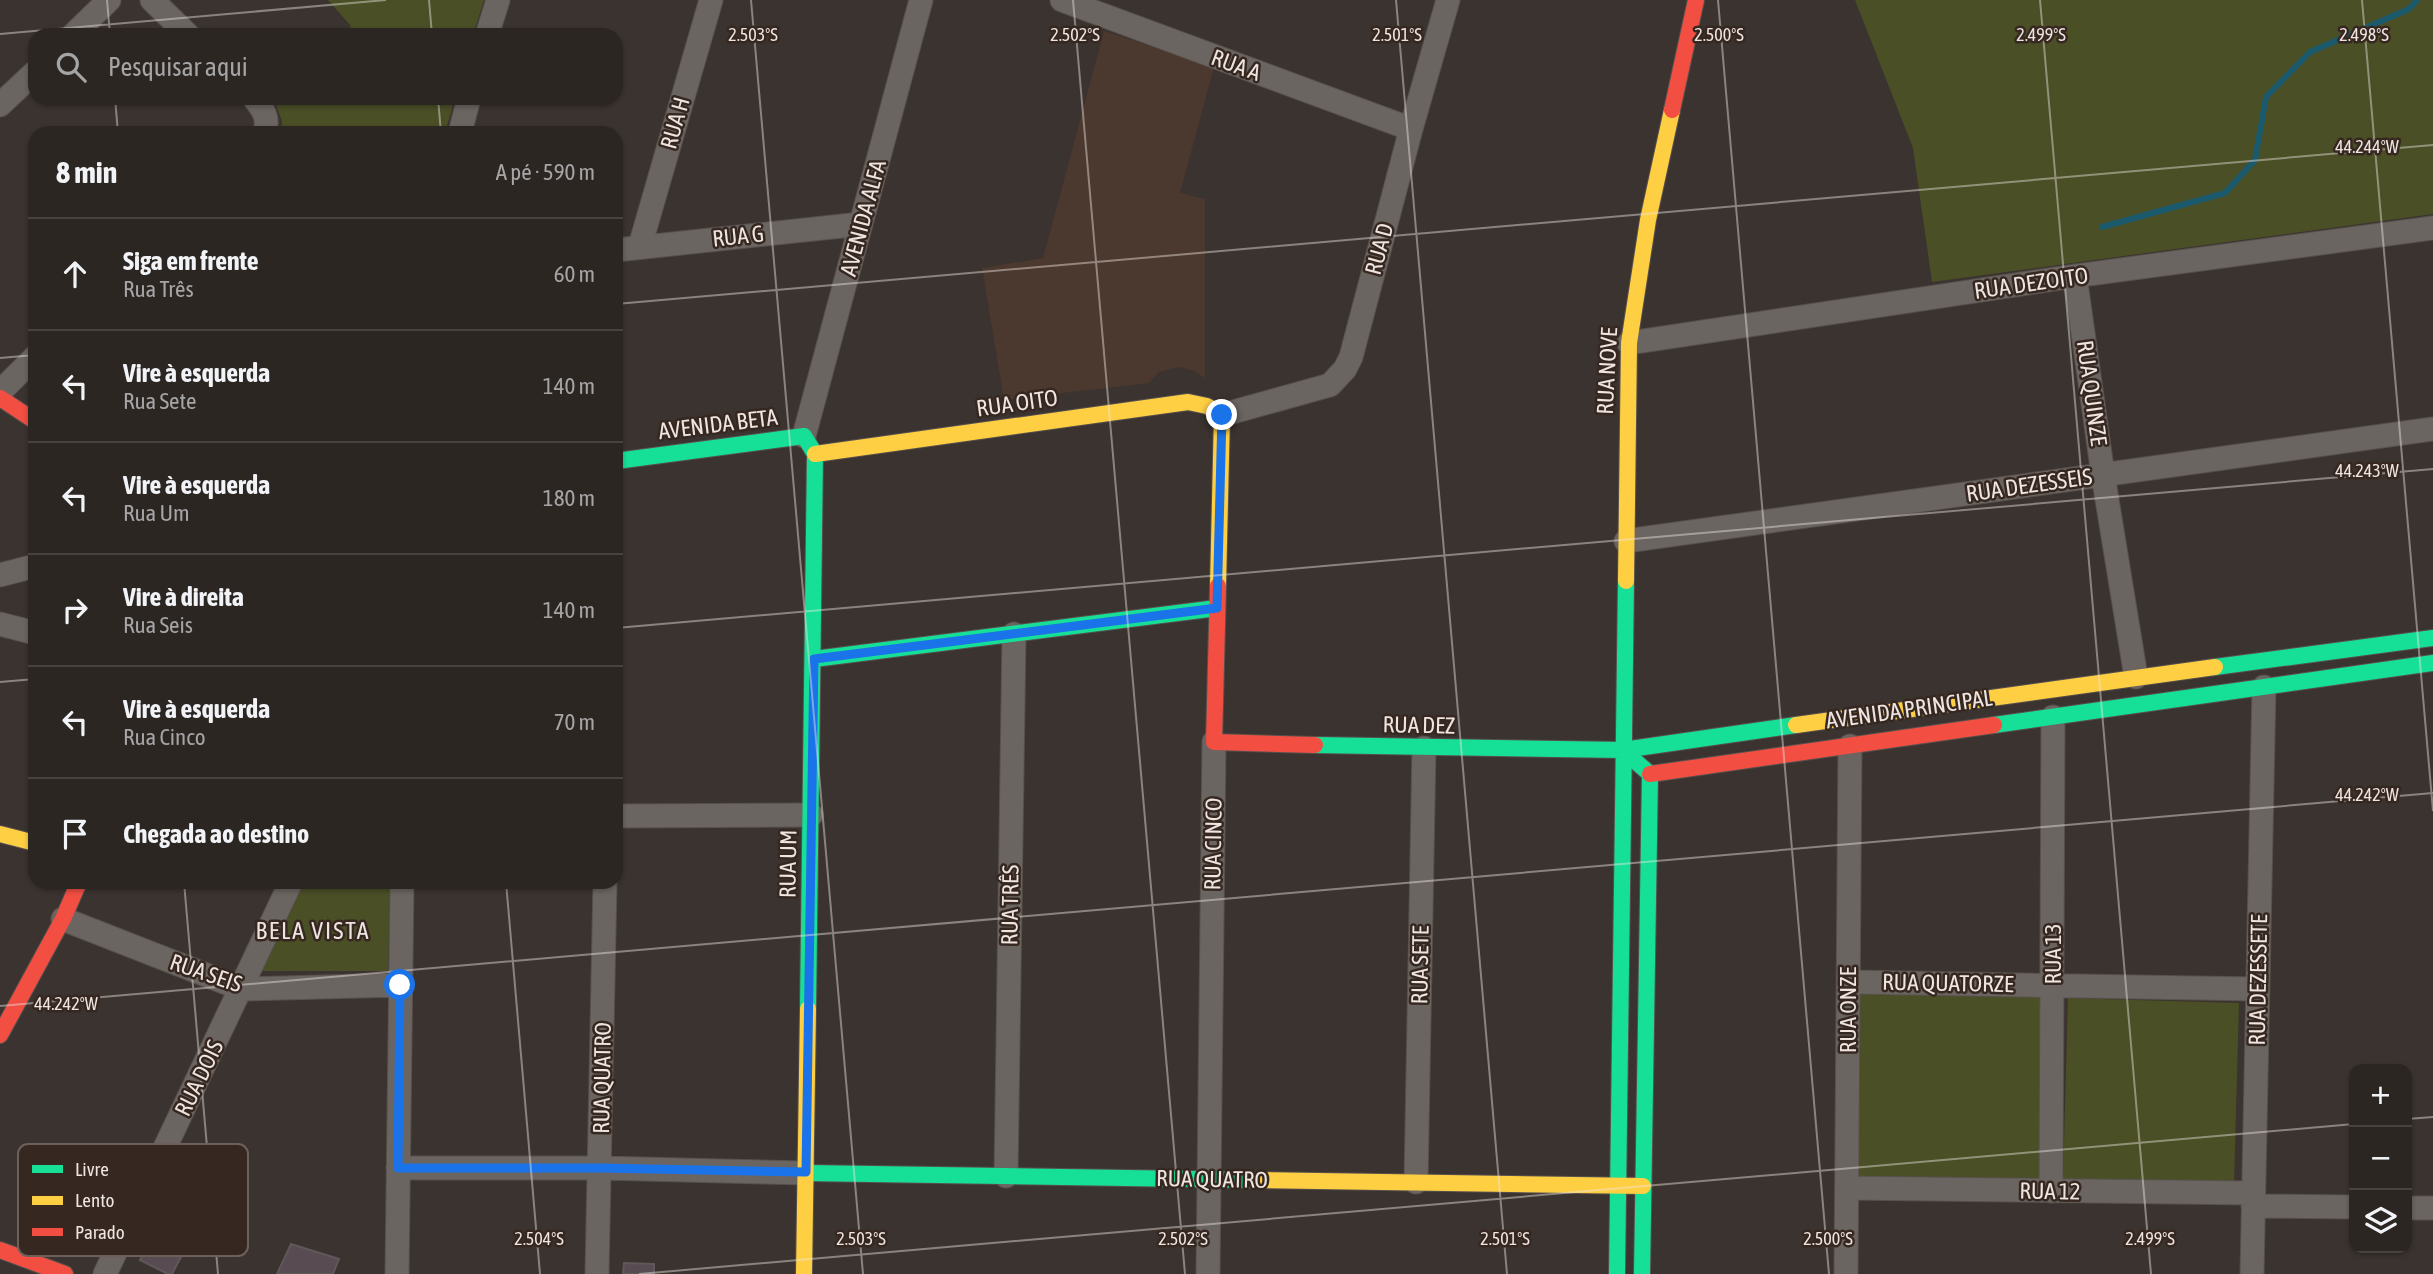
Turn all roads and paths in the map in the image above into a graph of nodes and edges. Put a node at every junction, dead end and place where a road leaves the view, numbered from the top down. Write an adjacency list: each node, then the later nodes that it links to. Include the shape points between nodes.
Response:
1 (109, 0): 9 (street)
2 (152, 0): 10 (street)
3 (498, 0): 11 (street)
4 (711, 0): 21 (street, RUA H)
5 (921, 0): 19 (street, AVENIDA ALFA)
6 (1062, 0): 18 (street, RUA A)
7 (1448, 0): 18 (street, RUA D)
8 (1696, 0): 24 (street, RUA NOVE, via 1648,220)
9 (80, 28)
10 (181, 28)
11 (489, 28)
12 (28, 79): 15 (street)
13 (259, 105): 16 (street)
14 (467, 105): 17 (street)
15 (0, 106)
16 (267, 126)
17 (462, 126)
18 (1411, 129): 28 (street, RUA D, via 1345,369 1330,385)
19 (861, 224): 21 (street, RUA G); 31 (street, AVENIDA ALFA)
20 (2433, 228): 23 (street, RUA DEZOITO)
21 (640, 246): 22 (street, RUA G)
22 (623, 249)
23 (2075, 276): 24 (street, RUA DEZOITO); 33 (street, RUA QUINZE)
24 (1629, 343): 34 (street, RUA NOVE)
25 (28, 364): 26 (street)
26 (0, 392)
27 (0, 398): 29 (street)
28 (1222, 415): 31 (street, RUA OITO, via 1188,402); 37 (street, RUA CINCO)
29 (28, 416)
30 (2433, 429): 33 (street, RUA DEZESSEIS)
31 (810, 445): 32 (street, AVENIDA BETA); 42 (street, RUA UM)
32 (623, 460)
33 (2103, 475): 34 (street, RUA DEZESSEIS); 45 (street, RUA QUINZE)
34 (1626, 541): 52 (street, RUA NOVE)
35 (28, 568): 36 (street)
36 (0, 575)
37 (1217, 608): 40 (street); 49 (street, RUA CINCO)
38 (0, 624): 39 (street)
39 (28, 631)
40 (1014, 634): 42 (street); 73 (street, RUA TRÊS)
41 (2433, 638): 44 (street, AVENIDA PRINCIPAL)
42 (814, 659): 54 (street, RUA UM)
43 (2433, 663): 46 (street, AVENIDA PRINCIPAL)
44 (2195, 669): 45 (street, AVENIDA PRINCIPAL); 47 (street)
45 (2136, 677): 52 (street, AVENIDA PRINCIPAL)
46 (2264, 687): 47 (street, AVENIDA PRINCIPAL); 67 (street, RUA DEZESSETE)
47 (2199, 697): 48 (street, AVENIDA PRINCIPAL)
48 (2053, 717): 50 (street, AVENIDA PRINCIPAL); 65 (street, RUA 13)
49 (1214, 742): 51 (street, RUA DEZ); 74 (street, RUA CINCO)
50 (1850, 746): 53 (street, AVENIDA PRINCIPAL); 63 (street, RUA ONZE)
51 (1424, 748): 52 (street, RUA DEZ); 75 (street, RUA SETE)
52 (1623, 750): 53 (street); 76 (street)
53 (1650, 774): 77 (street)
54 (811, 815): 55 (street); 72 (street, RUA UM)
55 (623, 816)
56 (0, 834): 57 (street)
57 (28, 841)
58 (76, 889): 62 (street)
59 (288, 889): 66 (street, RUA DOIS)
60 (402, 889): 64 (street)
61 (605, 889): 71 (street, RUA QUATRO)
62 (63, 919): 66 (street, RUA SEIS); 68 (street)
63 (1849, 982): 65 (street, RUA QUATORZE); 78 (street, RUA ONZE)
64 (400, 985): 66 (street, RUA SEIS); 70 (street)
65 (2053, 985): 67 (street, RUA QUATORZE); 79 (street, RUA 13)
66 (242, 989): 69 (street, RUA DOIS)
67 (2258, 989): 80 (street, RUA DEZESSETE)
68 (0, 1035)
69 (167, 1144)
70 (398, 1168): 71 (street); 88 (street)
71 (601, 1168): 72 (street); 89 (street, RUA QUATRO)
72 (806, 1172): 73 (street, RUA QUATRO); 90 (street, RUA UM)
73 (1006, 1176): 74 (street, RUA QUATRO)
74 (1210, 1179): 75 (street, RUA QUATRO); 91 (street, RUA CINCO)
75 (1416, 1182): 76 (street, RUA QUATRO)
76 (1618, 1185): 77 (street, RUA QUATRO); 92 (street)
77 (1643, 1186): 93 (street)
78 (1847, 1188): 79 (street, RUA 12); 94 (street, RUA ONZE)
79 (2051, 1191): 80 (street, RUA 12)
80 (2253, 1200): 81 (street, RUA 12); 95 (street, RUA DEZESSETE)
81 (2349, 1207)
82 (2412, 1208): 83 (street)
83 (2433, 1208)
84 (0, 1250): 86 (street)
85 (114, 1256): 87 (street, RUA DOIS)
86 (65, 1274)
87 (105, 1274)
88 (397, 1274)
89 (597, 1274)
90 (804, 1274)
91 (1208, 1274)
92 (1617, 1274)
93 (1642, 1274)
94 (1846, 1274)
95 (2252, 1274)

